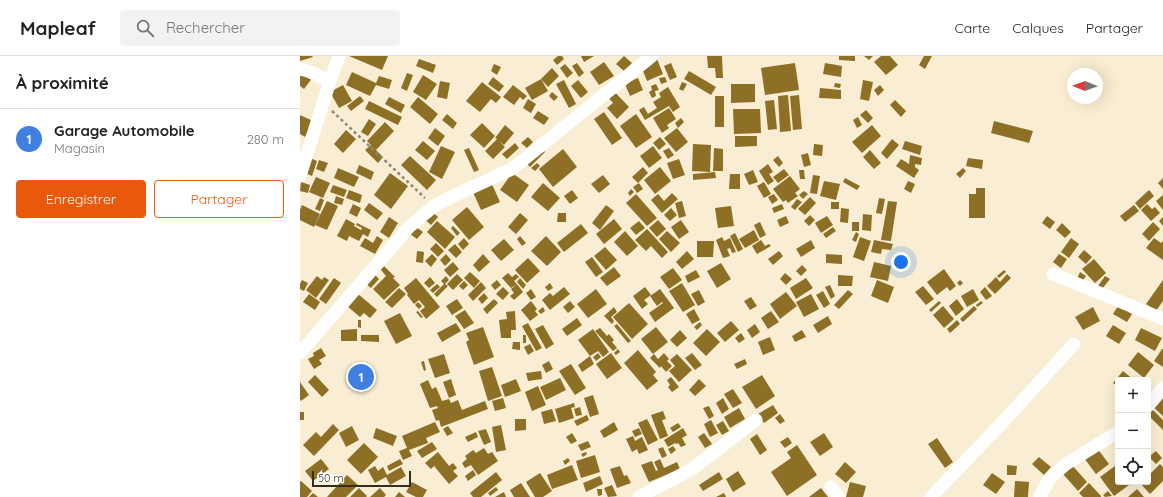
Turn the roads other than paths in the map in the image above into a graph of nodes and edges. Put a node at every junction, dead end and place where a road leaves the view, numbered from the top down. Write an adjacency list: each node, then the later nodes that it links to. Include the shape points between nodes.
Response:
1 (339, 56): 4 (street)
2 (652, 56): 9 (street, via 512,169 434,206 409,227)
3 (300, 69): 4 (street)
4 (330, 81): 5 (street)
5 (300, 176)
6 (1053, 274): 7 (street)
7 (1163, 320)
8 (1074, 344): 15 (street, via 1002,424)
9 (300, 353)
10 (1163, 388): 11 (street)
11 (1151, 402)
12 (756, 420): 14 (street, via 692,469)
13 (1115, 434): 16 (street, via 1066,464 1049,479)
14 (639, 497)
15 (931, 497)
16 (1040, 497)

